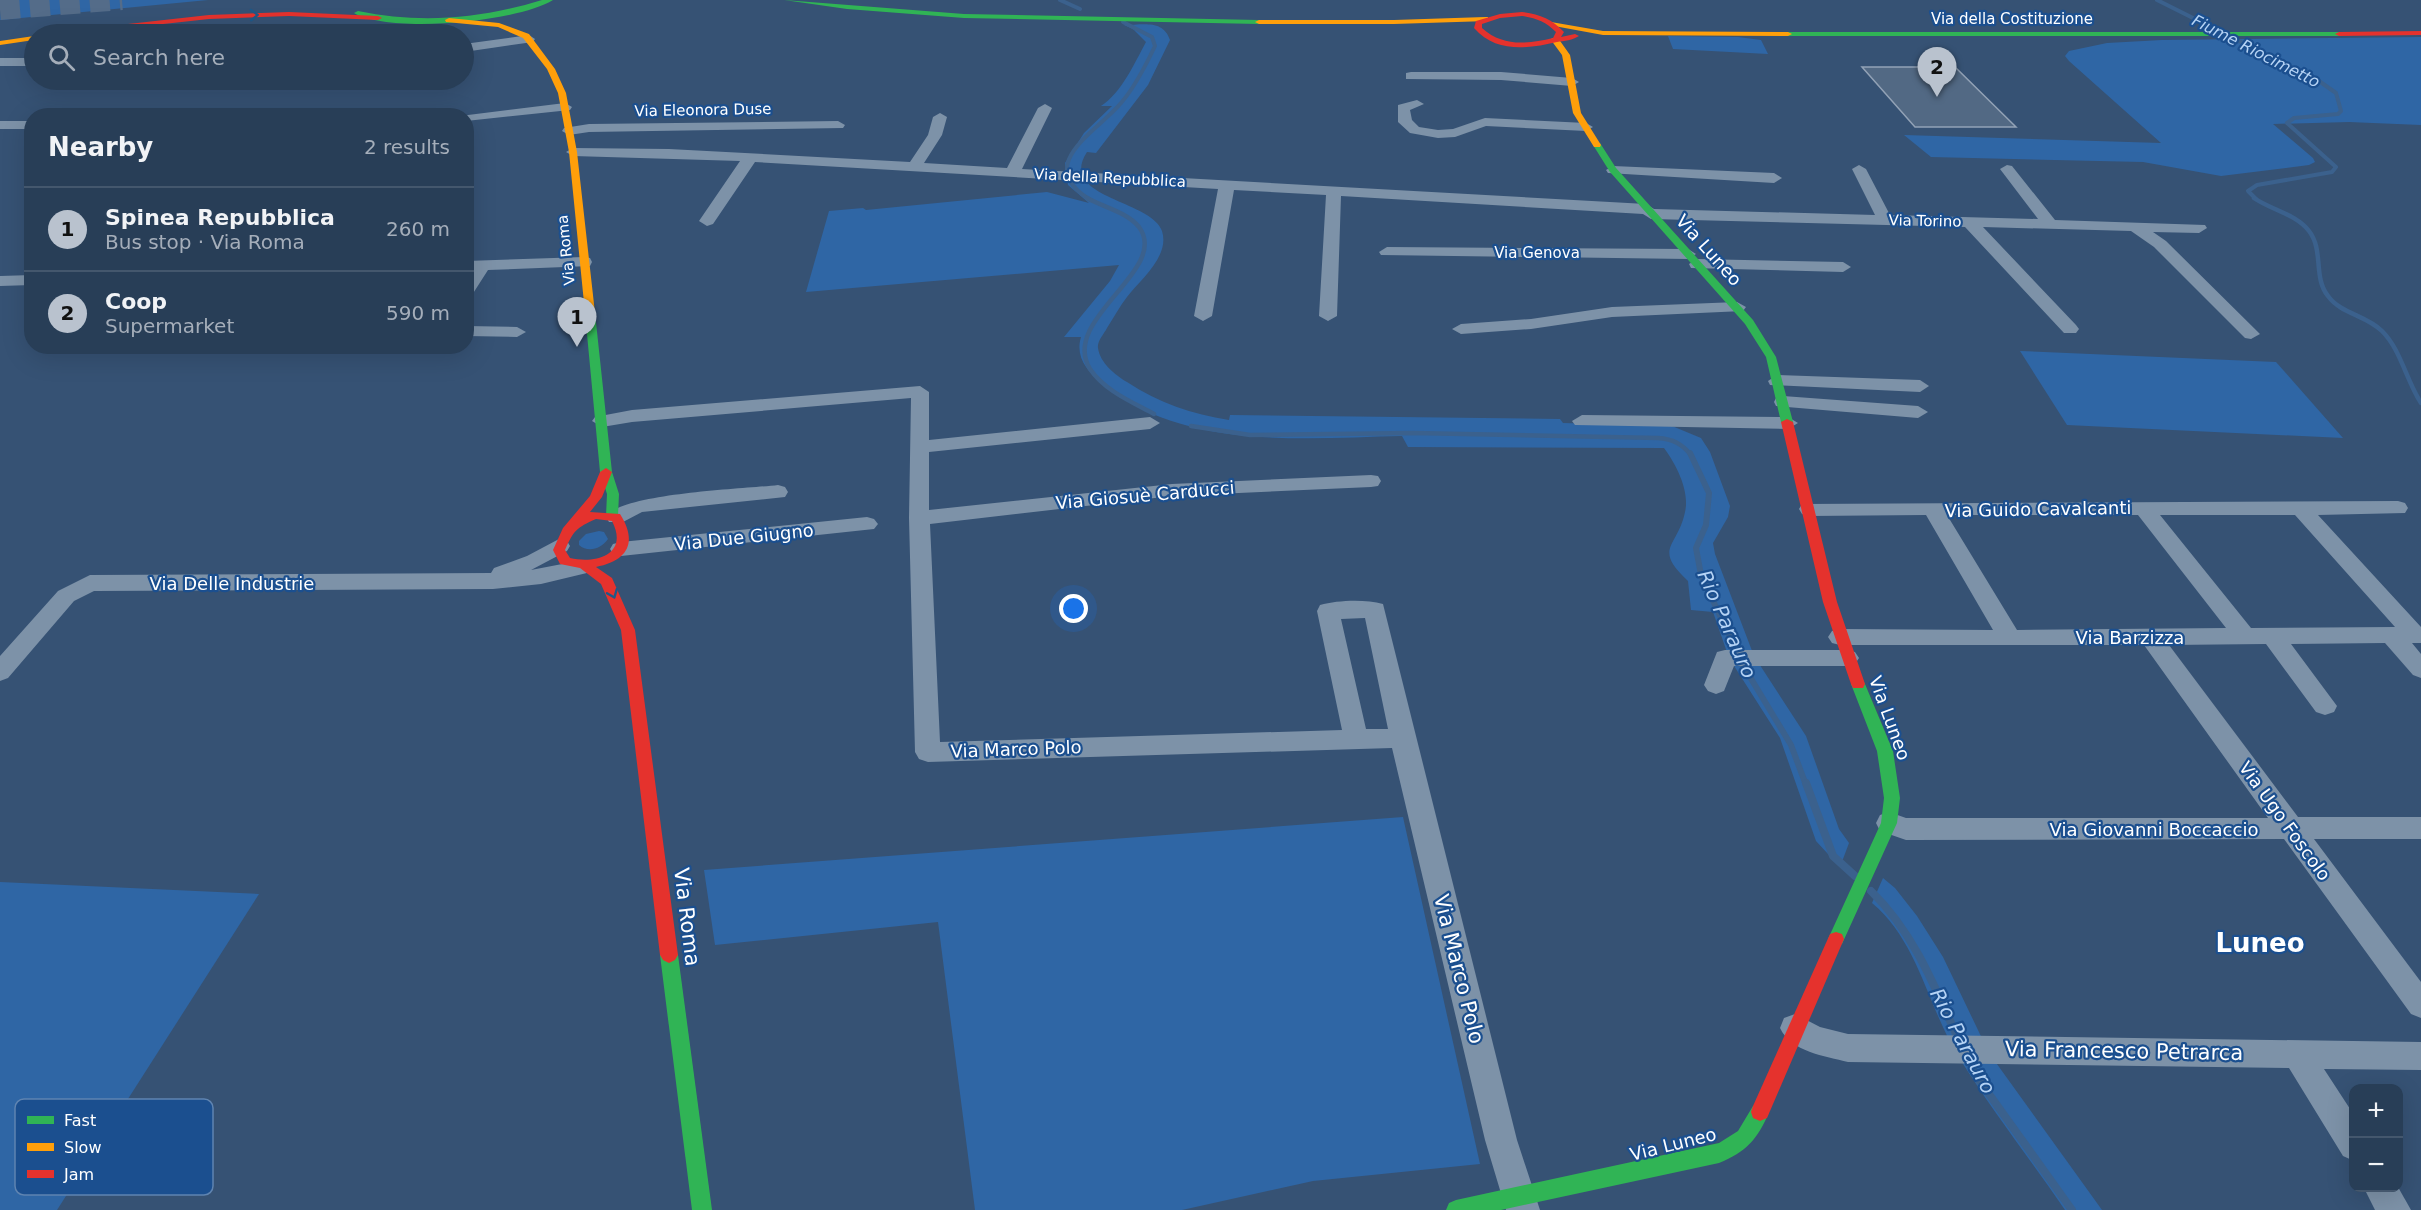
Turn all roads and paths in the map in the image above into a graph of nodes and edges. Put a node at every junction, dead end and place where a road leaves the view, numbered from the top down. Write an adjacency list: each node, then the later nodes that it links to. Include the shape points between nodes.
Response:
1 (548, 0): 9 (street, via 492,15); 15 (street, via 531,16)
2 (788, 0): 12 (street, via 965,16)
3 (342, 2): 7 (street, via 352,10)
4 (237, 3): 10 (street)
5 (1538, 4): 6 (street, Via Luneo); 13 (street, Via Luneo)
6 (1517, 15): 8 (street); 13 (street, Via della Costituzione)
7 (378, 18): 9 (street); 11 (street, one-way to 7, via 249,15)
8 (1485, 19): 12 (street); 16 (street, via 1478,28)
9 (449, 20): 15 (street, via 499,25)
10 (123, 24)
11 (138, 24)
12 (1378, 24): 16 (street)
13 (1553, 31): 14 (street, Via della Costituzione, via 2217,36); 20 (street); 21 (street, Via Luneo)
14 (2421, 33)
15 (528, 37): 19 (street); 27 (street, Via Roma, via 555,77)
16 (1487, 38): 20 (street, via 1509,45)
17 (24, 39): 18 (street)
18 (0, 42)
19 (474, 46)
20 (1536, 46): 21 (street, via 1553,50)
21 (1566, 60): 25 (street, Via Luneo)
22 (0, 62): 23 (street)
23 (24, 62)
24 (1411, 76): 25 (street, via 1501,76)
25 (1572, 82): 34 (street, Via Luneo, via 1575,106)
26 (1418, 104): 34 (street, via 1403,108 1405,122 1415,130 1431,134 1455,133 1485,122)
27 (566, 107): 29 (street); 35 (street, Via Roma)
28 (1045, 108): 42 (street)
29 (474, 116)
30 (940, 117): 38 (street, via 935,135)
31 (838, 124): 35 (street, Via Eleonora Duse)
32 (0, 125): 33 (street)
33 (24, 125)
34 (1586, 127): 41 (street, Via Luneo)
35 (569, 131): 36 (street, Via Roma)
36 (573, 152): 37 (street, Via della Repubblica); 55 (street, Via Roma)
37 (750, 159): 38 (street, Via della Repubblica); 48 (street)
38 (914, 168): 42 (street, Via della Repubblica)
39 (1859, 169): 47 (street)
40 (2007, 169): 50 (street)
41 (1614, 170): 43 (street); 46 (street, Via Luneo)
42 (1012, 173): 44 (street, Via della Repubblica)
43 (1774, 178)
44 (1227, 184): 45 (street, Via della Repubblica); 61 (street)
45 (1334, 191): 46 (street, Via della Repubblica); 62 (street)
46 (1649, 211): 47 (street, Via Torino); 54 (street, Via Luneo)
47 (1885, 220): 49 (street, Via Torino)
48 (707, 221)
49 (1969, 222): 50 (street, Via Torino); 64 (street)
50 (2050, 224): 51 (street, Via Torino)
51 (2136, 227): 52 (street, Via Torino); 67 (street, via 2160,244)
52 (2199, 228)
53 (1387, 252): 54 (street, Via Genova)
54 (1692, 259): 57 (street, Via Genova); 60 (street, Via Luneo)
55 (584, 262): 56 (street); 72 (street, Via Roma)
56 (475, 265)
57 (1842, 267)
58 (24, 280): 59 (street)
59 (0, 281)
60 (1737, 307): 63 (street, via 1612,312); 68 (street, Via Luneo, via 1771,357)
61 (1203, 316)
62 (1328, 316)
63 (1461, 329)
64 (2070, 329)
65 (474, 331): 66 (street)
66 (517, 332)
67 (2251, 334)
68 (1777, 381): 69 (street); 70 (street, Via Luneo)
69 (1920, 386)
70 (1783, 402): 71 (street); 75 (street, Via Luneo)
71 (1918, 412)
72 (602, 421): 76 (street, via 920,392); 77 (street, Via Roma)
73 (1582, 421): 75 (street)
74 (1150, 423): 76 (street)
75 (1788, 423): 83 (street, Via Luneo)
76 (918, 447): 86 (street)
77 (606, 472): 85 (street, Via Roma); 87 (street, Via Roma, via 596,497)
78 (1371, 481): 86 (street, Via Giosuè Carducci, via 1172,490)
79 (778, 492): 85 (street, via 638,506)
80 (2143, 508): 81 (street, Via Guido Cavalcanti); 84 (street, Via Guido Cavalcanti); 98 (street, Via Guido Cavalcanti)
81 (2300, 508): 82 (street, Via Guido Cavalcanti); 96 (street)
82 (2398, 508)
83 (1809, 509): 84 (street, Via Guido Cavalcanti); 102 (street, Via Luneo)
84 (1933, 510): 100 (street, Via Guido Cavalcanti)
85 (614, 516): 87 (street, via 594,515); 90 (street, Via Roma, via 625,535)
86 (919, 518): 109 (street, Via Marco Polo, via 928,752)
87 (574, 524): 89 (street, Via Roma)
88 (867, 524): 90 (street, Via Due Giugno)
89 (559, 546): 91 (street, Via Roma, via 565,561); 92 (street, Via Delle Industrie)
90 (619, 556): 91 (street)
91 (585, 567): 92 (street, Via Delle Industrie); 94 (street, Via Roma, one-way to 94, via 607,580)
92 (538, 569): 101 (street, Via Delle Industrie, via 466,582 90,584 69,592)
93 (632, 609): 94 (street, Via Roma)
94 (628, 630): 120 (street, Via Roma)
95 (2391, 635): 96 (street, Via Barzizza); 99 (street, Via Barzizza); 104 (street)
96 (2418, 635)
97 (2150, 637): 98 (street, Via Barzizza); 100 (street, Via Barzizza); 112 (street, Via Ugo Foscolo)
98 (2245, 637): 99 (street, Via Barzizza)
99 (2273, 637): 107 (street)
100 (2010, 638): 102 (street, Via Barzizza)
101 (23, 644): 103 (street, Via Delle Industrie); 105 (street, Via Delle Industrie)
102 (1844, 647): 106 (street, Via Barzizza, via 1725,658); 110 (street, Via Luneo, via 1889,762 1893,799)
103 (0, 658)
104 (2421, 669)
105 (0, 672)
106 (1716, 685)
107 (2325, 706)
108 (1402, 738): 109 (street, Via Marco Polo); 109 (street, Via Marco Polo, via 1375,610 1328,611); 119 (street, Via Marco Polo, via 1501,1140)
109 (1356, 739)
110 (1889, 823): 112 (street, Via Giovanni Boccaccio, via 1906,829); 114 (street, Via Luneo)
111 (2421, 828): 112 (street, Via Giovanni Boccaccio)
112 (2291, 829): 113 (street, Via Ugo Foscolo)
113 (2421, 1005)
114 (1795, 1028): 115 (street, Via Francesco Petrarca, via 1813,1038 1848,1048); 119 (street, Via Luneo, via 1753,1129 1736,1146)
115 (2297, 1054): 116 (street, Via Francesco Petrarca); 117 (street)
116 (2421, 1056)
117 (2350, 1138)
118 (2383, 1192): 122 (street)
119 (1521, 1204): 121 (street, Via Luneo)
120 (702, 1210)
121 (1456, 1210)
122 (2394, 1210)

